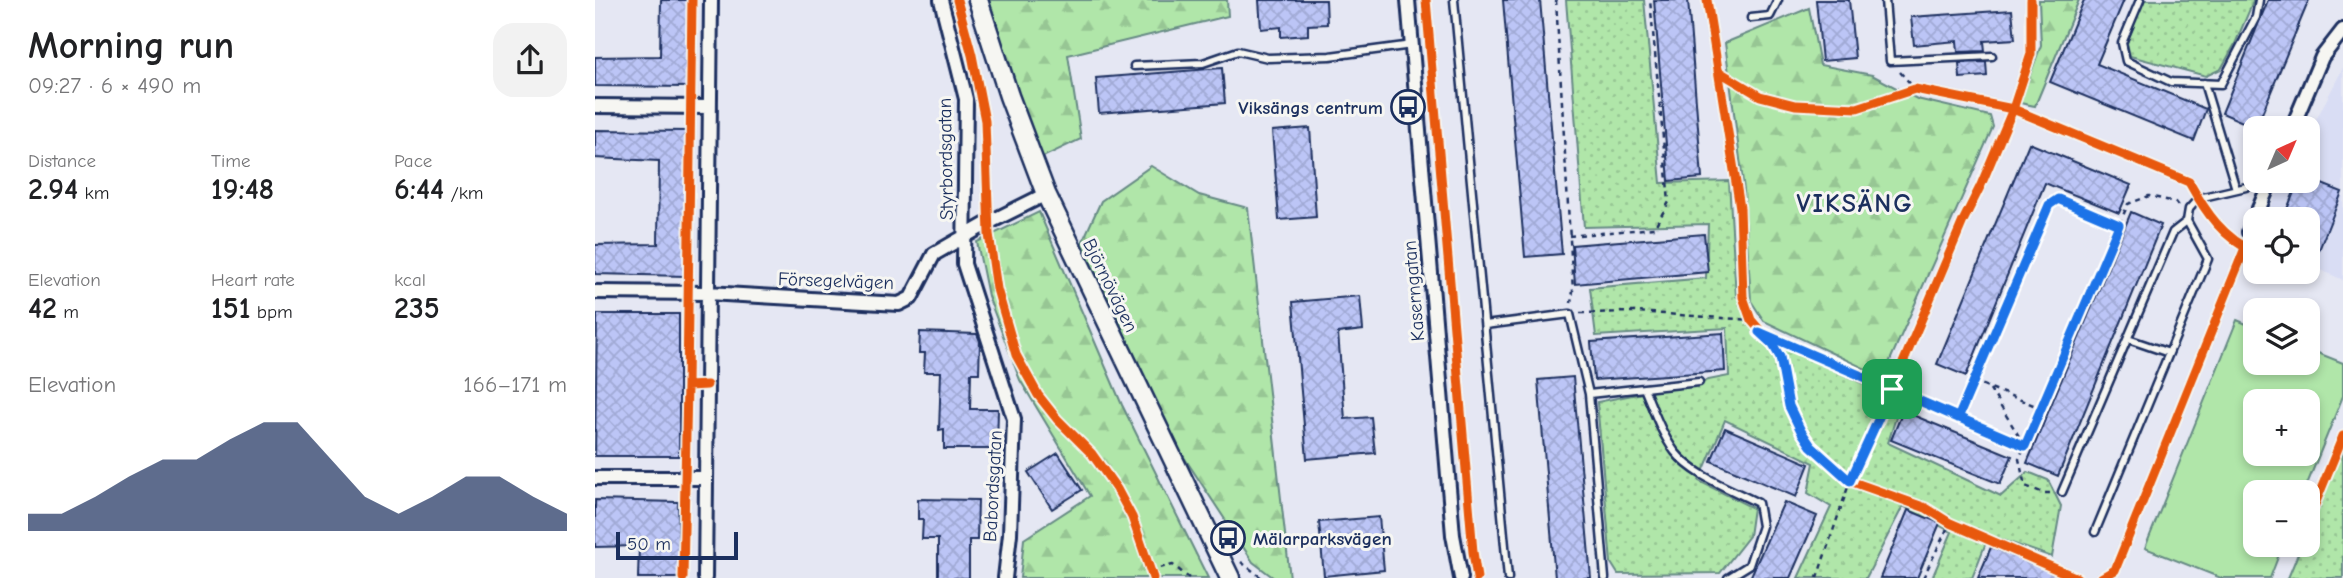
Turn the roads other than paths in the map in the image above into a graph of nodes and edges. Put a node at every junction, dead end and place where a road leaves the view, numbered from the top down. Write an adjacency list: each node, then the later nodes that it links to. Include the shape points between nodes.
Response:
1 (711, 0): 17 (street)
2 (941, 0): 23 (street, Styrbordsgatan, via 966,99)
3 (978, 0): 21 (main road, Björnövägen)
4 (1408, 0): 12 (street, Kaserngatan)
5 (1454, 0): 26 (lane)
6 (1778, 0): 10 (lane, via 1770,16)
7 (1885, 0): 13 (lane, via 1890,61)
8 (2140, 0): 15 (lane, via 2122,43 2126,61 2171,82)
9 (2259, 0): 15 (lane, via 2256,17 2221,84)
10 (1751, 18)
11 (2343, 30): 18 (street, via 2322,57)
12 (1412, 46): 14 (lane, via 1268,58 1238,51 1203,63); 39 (street, Kaserngatan, via 1453,535)
13 (1991, 56)
14 (1134, 66)
15 (2204, 83): 20 (lane)
16 (595, 106): 17 (street)
17 (710, 107): 25 (street)
18 (2297, 116)
19 (2243, 186): 20 (lane)
20 (2236, 189): 22 (lane, via 2199,198 2189,209)
21 (1046, 194): 23 (street, Försegelvägen); 38 (main road, Björnövägen)
22 (2187, 221): 27 (lane, via 2173,232); 28 (lane, via 2208,259)
23 (966, 235): 25 (street, Försegelvägen, via 934,254 911,298 899,304); 37 (street, Babordsgatan, via 964,264 1014,419)
24 (595, 292): 25 (street, Försegelvägen)
25 (708, 293): 33 (street)
26 (1485, 325): 31 (lane, via 1570,314); 40 (lane)
27 (2128, 339): 28 (lane); 34 (lane)
28 (2169, 353): 35 (lane)
29 (1699, 382): 30 (lane)
30 (1644, 388): 31 (lane); 42 (lane, via 1675,452 1694,469 1758,503 1762,526 1749,565)
31 (1589, 394): 41 (lane)
32 (595, 478): 33 (street)
33 (706, 478): 36 (street)
34 (2062, 492)
35 (2095, 532)
36 (705, 578)
37 (1005, 578)
38 (1230, 578)
39 (1461, 578)
40 (1509, 578)
41 (1605, 578)
42 (1728, 578)

